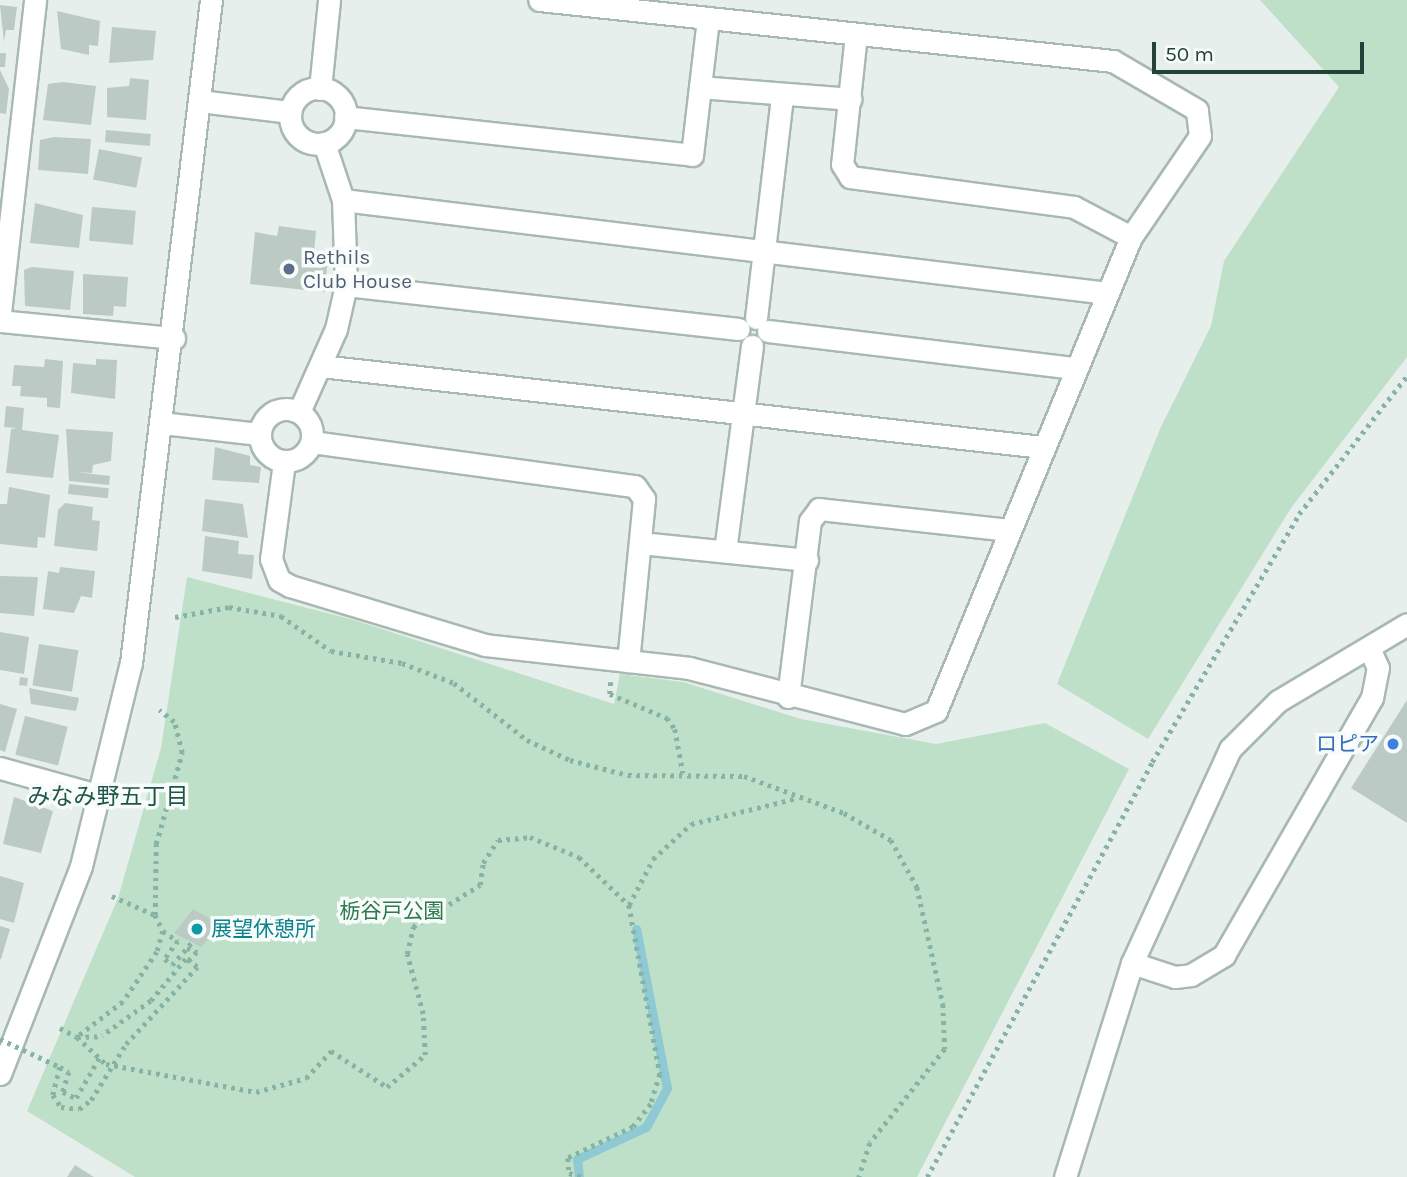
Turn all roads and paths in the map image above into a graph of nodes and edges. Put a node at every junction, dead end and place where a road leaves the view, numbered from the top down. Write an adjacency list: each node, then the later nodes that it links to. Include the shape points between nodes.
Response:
1 (35, 0): 20 (street)
2 (211, 0): 11 (street)
3 (329, 0): 8 (street)
4 (539, 0): 5 (street)
5 (708, 18): 6 (street); 7 (street)
6 (856, 34): 10 (street); 16 (street, via 1113,61 1189,101 1197,110 1200,136)
7 (700, 87): 9 (street); 13 (street, via 692,155)
8 (320, 89): 12 (street, via 304,92); 13 (street, via 341,101)
9 (782, 96): 10 (street); 17 (street)
10 (851, 99): 16 (street, via 842,164 849,177 1073,206)
11 (200, 101): 12 (street); 23 (street)
12 (290, 112): 14 (street, via 299,137)
13 (345, 117): 14 (street, via 339,134)
14 (324, 143): 15 (street)
15 (343, 200): 17 (street); 18 (street)
16 (1131, 237): 19 (street)
17 (765, 253): 19 (street); 22 (street)
18 (346, 285): 22 (street); 24 (street)
19 (1107, 293): 25 (street)
20 (0, 313)
21 (0, 321): 23 (street)
22 (754, 331): 25 (street); 28 (street)
23 (174, 338): 29 (street)
24 (321, 366): 27 (street); 28 (street)
25 (1075, 368): 32 (street)
26 (1407, 376): 63 (path, via 1299,514 1152,762)
27 (299, 412): 30 (street, via 273,412); 31 (street, via 311,425)
28 (742, 414): 32 (street); 36 (street)
29 (162, 423): 30 (street); 47 (street, via 131,663)
30 (259, 434): 33 (street, via 263,450)
31 (312, 442): 33 (street, via 304,454); 35 (street, via 626,483 644,499)
32 (1042, 447): 34 (street)
33 (284, 462): 41 (street, via 271,559 279,580 485,645)
34 (1008, 530): 37 (street, via 826,506 810,521); 43 (street, via 928,720 905,724)
35 (641, 543): 36 (street); 41 (street)
36 (725, 551): 37 (street)
37 (807, 560): 43 (street)
38 (175, 617): 46 (path, via 220,607 281,617 331,651 402,663 454,683 527,740 570,760 628,775)
39 (1407, 624): 40 (street)
40 (1371, 652): 54 (street, via 1278,701 1230,749); 54 (street, via 1378,668 1372,698 1224,955 1175,977)
41 (628, 661): 43 (street, via 689,668)
42 (610, 694): 46 (path, via 667,718 675,729)
43 (788, 697)
44 (159, 710): 51 (path, via 174,722 182,753 156,844)
45 (1, 771): 47 (street)
46 (683, 773): 48 (path, via 744,776)
47 (100, 796): 60 (street, via 57,937)
48 (799, 798): 50 (path, via 691,824 653,859); 62 (path, via 865,822 904,856 917,887 943,1004 940,1062 870,1143)
49 (112, 896): 51 (path)
50 (629, 905): 58 (path, via 579,858 530,837 498,840 483,863 480,885 413,927 407,954 423,1014 425,1055 387,1087 331,1051 306,1078 256,1092 125,1071); 61 (path, via 660,1074 651,1104 634,1127 568,1158 569,1173)
51 (155, 915): 52 (path)
52 (163, 931): 53 (path, via 178,941 165,960 172,965 189,945 197,952); 56 (path, via 157,953 123,1002)
53 (189, 961): 56 (path, bridge, via 151,1001 102,1036); 59 (path, bridge, via 197,967 125,1044 87,1105 68,1109 56,1102)
54 (1132, 962): 64 (street)
55 (60, 1028): 56 (path)
56 (77, 1037): 58 (path)
57 (0, 1040): 59 (path, bridge)
58 (99, 1058): 59 (path, via 76,1098 63,1091 69,1072)
59 (60, 1067)
60 (0, 1074)
61 (582, 1177)
62 (859, 1177)
63 (927, 1177)
64 (1065, 1177)

